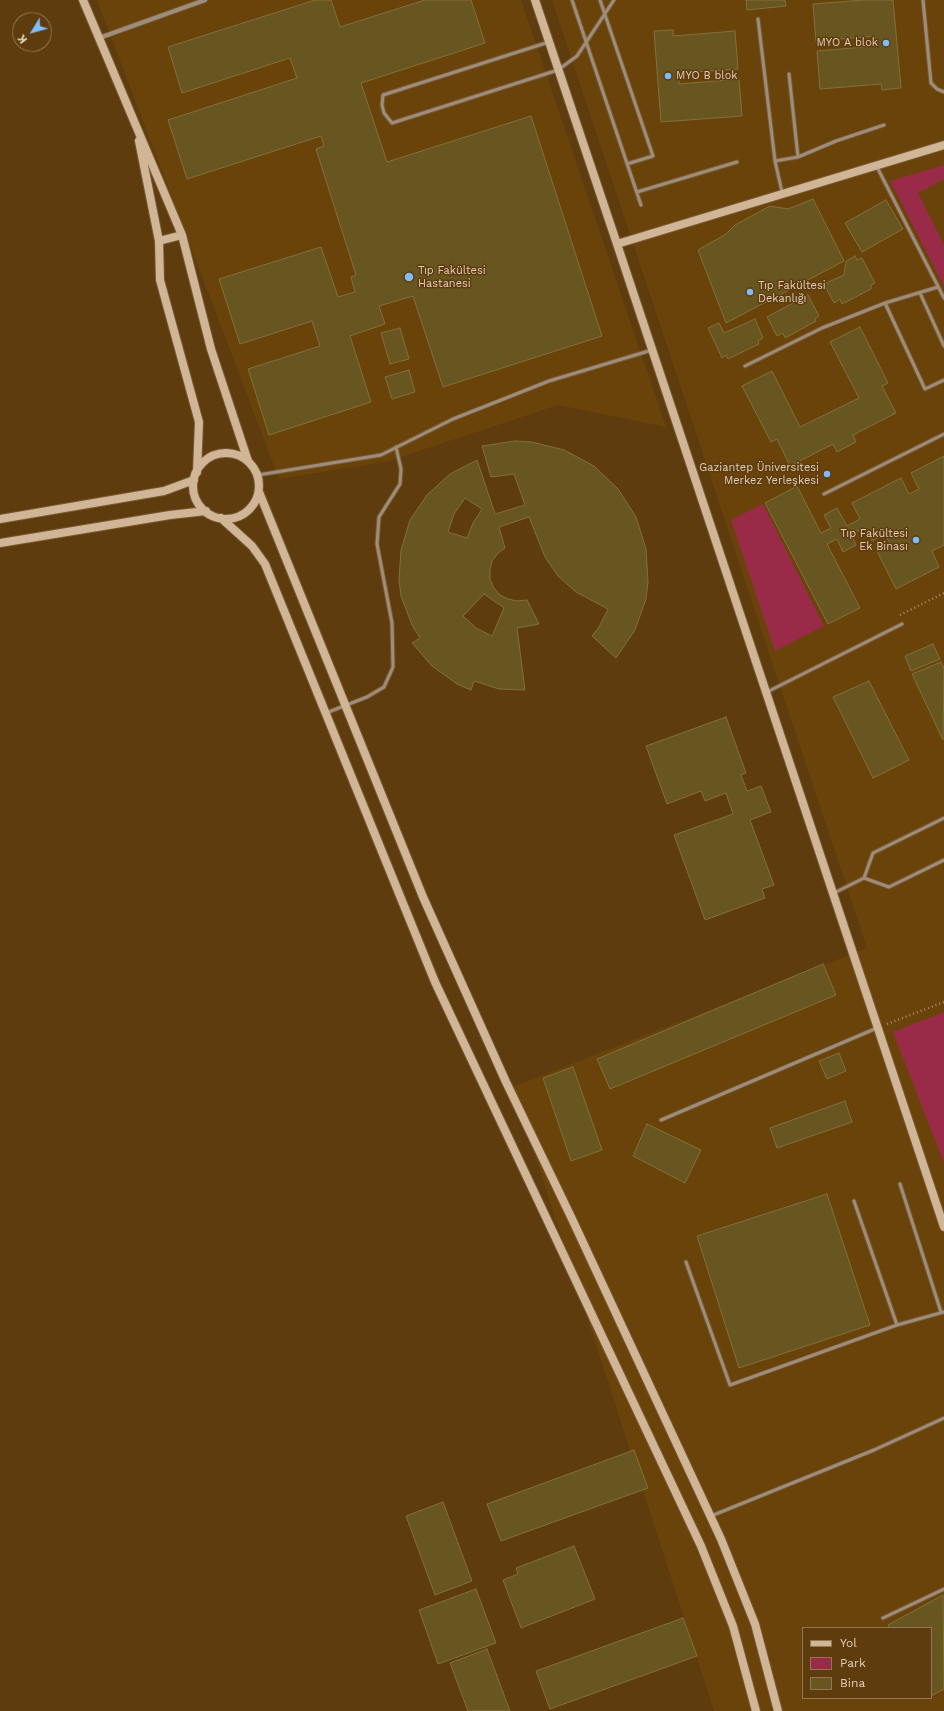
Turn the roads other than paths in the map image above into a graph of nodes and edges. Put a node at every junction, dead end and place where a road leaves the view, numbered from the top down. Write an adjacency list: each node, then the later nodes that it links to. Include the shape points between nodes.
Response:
1 (83, 0): 10 (street)
2 (205, 0): 10 (street)
3 (535, 0): 11 (street)
4 (572, 0): 12 (lane)
5 (600, 0): 8 (lane)
6 (614, 0): 8 (lane)
7 (923, 0): 15 (lane, via 931,82)
8 (605, 14): 12 (lane); 22 (lane, via 653,156)
9 (758, 19): 20 (lane)
10 (99, 38): 16 (street)
11 (549, 42): 13 (street); 13 (lane, via 383,95 383,110 392,123)
12 (586, 42): 13 (lane, via 577,56); 22 (lane)
13 (558, 70): 29 (street)
14 (789, 74): 19 (lane)
15 (944, 92)
16 (135, 125): 27 (street); 28 (street)
17 (884, 125): 19 (lane)
18 (944, 144): 23 (street)
19 (798, 157): 20 (lane)
20 (775, 161): 25 (lane)
21 (737, 162): 24 (lane)
22 (627, 164): 24 (lane)
23 (876, 166): 25 (street); 30 (lane)
24 (637, 192): 26 (lane)
25 (782, 194): 29 (street)
26 (641, 205)
27 (182, 235): 28 (street); 40 (street, via 211,349)
28 (159, 241): 42 (street, via 160,280 199,422)
29 (617, 244): 35 (street)
30 (938, 287): 31 (lane); 32 (lane)
31 (920, 293): 33 (lane); 34 (lane)
32 (944, 298)
33 (885, 303): 36 (lane, via 822,328); 37 (lane, via 925,389)
34 (944, 346)
35 (654, 350): 39 (lane, via 549,381 453,419); 50 (street)
36 (746, 366)
37 (944, 380)
38 (944, 434): 44 (lane)
39 (396, 447): 41 (lane, via 381,455); 51 (lane, via 401,469 400,484 380,517 377,544 392,623 393,667 384,687)
40 (248, 461): 41 (street); 42 (street, via 241,456 224,453 208,459)
41 (258, 475): 43 (street)
42 (195, 476): 45 (street, via 195,497); 47 (street, via 164,491)
43 (259, 492): 46 (street, via 252,507 245,513 229,519); 51 (street)
44 (824, 494)
45 (206, 512): 46 (street); 48 (street, via 170,515)
46 (221, 518): 52 (street, via 252,546 265,564)
47 (0, 519)
48 (0, 543)
49 (902, 624): 50 (lane)
50 (766, 693): 56 (street)
51 (345, 706): 52 (lane); 66 (street, via 423,897 506,1082 577,1228)
52 (326, 713): 69 (street, via 435,982 701,1546 733,1626)
53 (944, 818): 55 (lane, via 873,853)
54 (944, 860): 55 (lane, via 889,887)
55 (864, 878): 56 (lane)
56 (832, 894): 57 (street)
57 (877, 1028): 58 (lane); 61 (street)
58 (661, 1120)
59 (900, 1184): 63 (lane)
60 (854, 1201): 64 (lane)
61 (944, 1227)
62 (686, 1262): 64 (lane, via 730,1385)
63 (943, 1312): 64 (lane)
64 (897, 1325)
65 (944, 1418): 66 (lane, via 874,1450)
66 (710, 1516): 70 (street, via 755,1624)
67 (944, 1589): 68 (lane)
68 (883, 1618)
69 (756, 1711)
70 (778, 1711)

